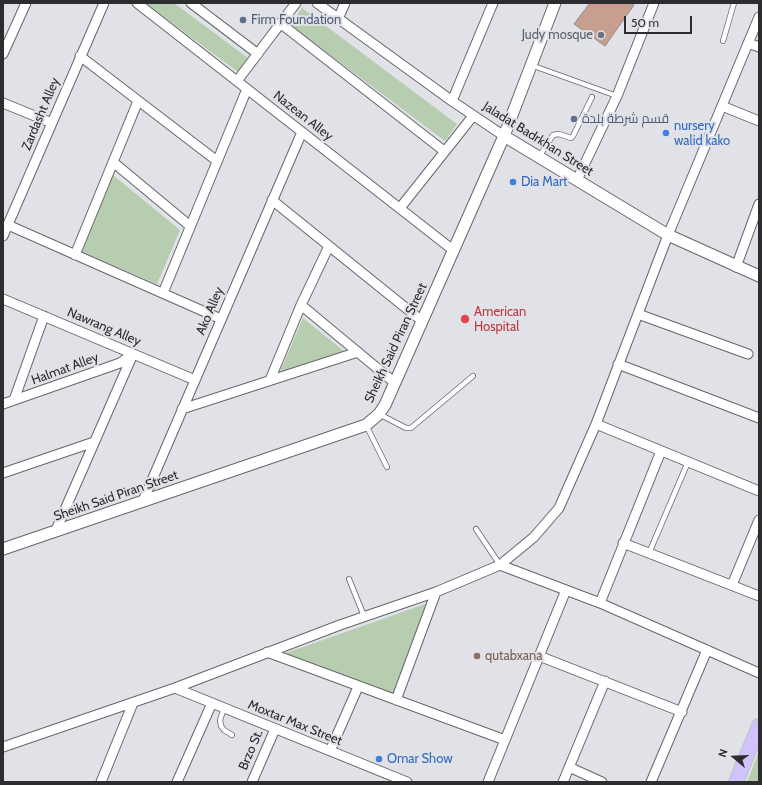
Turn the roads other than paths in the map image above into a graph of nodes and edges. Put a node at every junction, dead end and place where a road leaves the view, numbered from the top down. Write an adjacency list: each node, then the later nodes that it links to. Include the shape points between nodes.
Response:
1 (26, 3): 18 (street)
2 (104, 3): 20 (street, Zardasht Alley)
3 (137, 3): 22 (street, Nazean Alley)
4 (190, 3): 19 (street)
5 (296, 3): 14 (street)
6 (317, 3): 13 (street, Jaladat Badrkhan Street)
7 (345, 3): 13 (street)
8 (493, 3): 27 (street)
9 (555, 3): 21 (street, Sheikh Said Piran Street)
10 (654, 3): 24 (street)
11 (734, 3): 15 (lane)
12 (759, 17): 16 (street)
13 (338, 19): 27 (street, Jaladat Badrkhan Street)
14 (280, 23): 19 (street); 35 (street)
15 (723, 41)
16 (748, 43): 17 (street); 29 (street)
17 (759, 47)
18 (3, 54)
19 (258, 54): 22 (street)
20 (80, 56): 26 (street); 32 (street, Zardasht Alley)
21 (531, 65): 24 (lane); 34 (street, Sheikh Said Piran Street)
22 (237, 81): 23 (street, Nazean Alley)
23 (247, 89): 33 (street, Nazean Alley); 37 (street)
24 (617, 96): 39 (street)
25 (592, 97): 36 (lane, via 573,136 571,138 553,135)
26 (138, 101): 37 (street); 38 (street)
27 (452, 101): 30 (street, Jaladat Badrkhan Street)
28 (3, 102): 32 (street)
29 (722, 106): 31 (street); 45 (street)
30 (473, 116): 34 (street, Jaladat Badrkhan Street); 35 (street)
31 (759, 121)
32 (52, 123): 43 (street, Zardasht Alley)
33 (302, 132): 40 (street, Ako Alley); 42 (street, Nazean Alley)
34 (504, 136): 36 (street, Jaladat Badrkhan Street); 48 (street, Sheikh Said Piran Street)
35 (444, 151): 42 (street)
36 (539, 157): 39 (street, Jaladat Badrkhan Street)
37 (217, 161): 44 (street)
38 (113, 162): 44 (street); 49 (street)
39 (577, 180): 45 (street, Jaladat Badrkhan Street)
40 (272, 200): 47 (street); 57 (street, Ako Alley)
41 (759, 204): 50 (street)
42 (400, 208): 48 (street, Nazean Alley)
43 (8, 225): 46 (street, Zardasht Alley); 49 (street)
44 (190, 226): 52 (street)
45 (668, 235): 50 (street, Jaladat Badrkhan Street); 55 (street)
46 (3, 236)
47 (329, 246): 54 (street); 58 (street)
48 (454, 250): 58 (street, Sheikh Said Piran Street)
49 (75, 255): 52 (street)
50 (736, 267): 51 (street, Jaladat Badrkhan Street)
51 (759, 276)
52 (162, 293): 57 (street)
53 (3, 299): 56 (street, Nawrang Alley)
54 (301, 305): 59 (street); 65 (street)
55 (638, 314): 61 (street); 62 (street)
56 (44, 316): 60 (street, Nawrang Alley); 67 (street)
57 (221, 319): 64 (street, Ako Alley)
58 (422, 321): 66 (street, Sheikh Said Piran Street)
59 (358, 352): 65 (street); 66 (street)
60 (133, 354): 64 (street, Nawrang Alley); 67 (street, Halmat Alley, via 120,363); 74 (street)
61 (748, 354)
62 (618, 364): 71 (street); 72 (street)
63 (473, 376): 70 (lane, via 411,428 406,428)
64 (195, 380): 69 (street, Ako Alley)
65 (270, 380): 69 (street)
66 (395, 383): 70 (street, Sheikh Said Piran Street)
67 (14, 400): 68 (street, Halmat Alley)
68 (3, 404)
69 (182, 409): 80 (street, Ako Alley)
70 (379, 414): 73 (street, Sheikh Said Piran Street)
71 (759, 418)
72 (596, 424): 75 (street); 87 (street, via 559,508 534,538)
73 (366, 425): 77 (lane); 80 (street, Sheikh Said Piran Street)
74 (94, 442): 78 (street); 83 (street)
75 (661, 451): 76 (street); 84 (street)
76 (688, 462): 79 (street); 86 (lane)
77 (387, 467)
78 (3, 473)
79 (759, 490)
80 (143, 502): 83 (street, Sheikh Said Piran Street)
81 (759, 520): 89 (street)
82 (476, 529): 87 (lane)
83 (56, 530): 85 (street, Sheikh Said Piran Street)
84 (623, 543): 86 (street); 93 (street)
85 (3, 550)
86 (649, 553): 89 (street)
87 (500, 565): 90 (street); 91 (street)
88 (348, 579): 94 (lane)
89 (732, 585): 92 (street)
90 (566, 590): 93 (street); 97 (street)
91 (436, 592): 94 (street); 102 (street)
92 (759, 596)
93 (600, 603): 95 (street)
94 (364, 616): 96 (street)
95 (707, 650): 98 (street); 106 (street)
96 (267, 652): 100 (street); 101 (street)
97 (539, 656): 99 (street); 110 (street)
98 (759, 673)
99 (605, 681): 106 (street); 113 (street)
100 (358, 687): 102 (street); 112 (street)
101 (175, 688): 103 (street); 104 (street, Moxtar Max Street)
102 (396, 700): 110 (street)
103 (133, 703): 111 (street); 114 (street)
104 (212, 703): 105 (street, Moxtar Max Street); 115 (street)
105 (224, 708): 108 (street, Moxtar Max Street); 109 (lane, via 221,726)
106 (682, 712): 121 (street)
107 (759, 726): 122 (main road)
108 (275, 729): 112 (street, Moxtar Max Street); 116 (street, Brzo St.)
109 (232, 735)
110 (505, 740): 118 (street)
111 (3, 747)
112 (330, 751): 117 (street, Moxtar Max Street)
113 (569, 767): 119 (street); 120 (street)
114 (100, 782)
115 (177, 782)
116 (252, 782)
117 (406, 782)
118 (488, 782)
119 (563, 782)
120 (602, 782)
121 (651, 782)
122 (736, 782)

